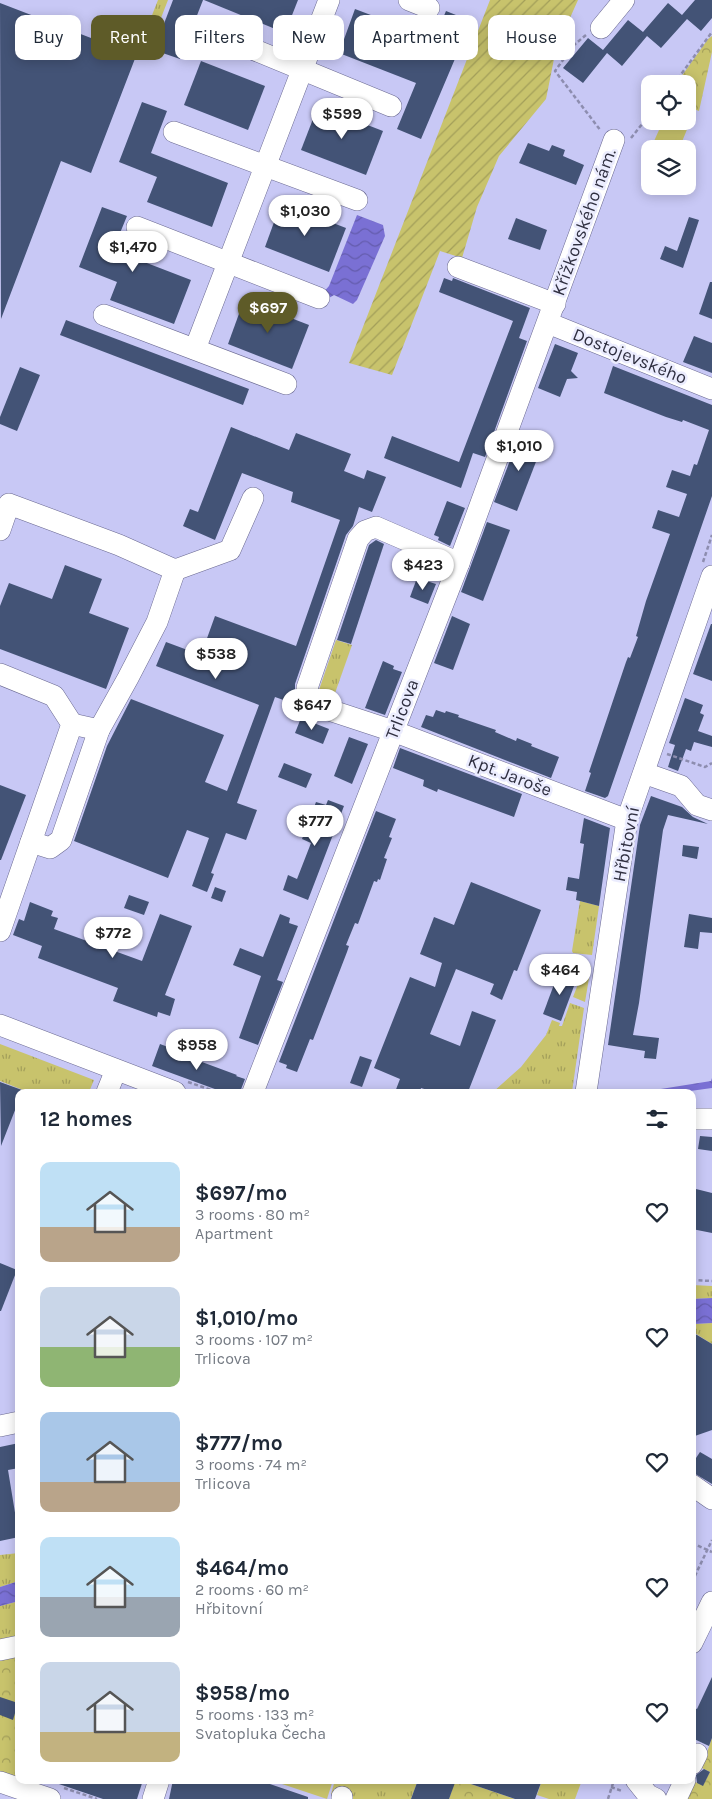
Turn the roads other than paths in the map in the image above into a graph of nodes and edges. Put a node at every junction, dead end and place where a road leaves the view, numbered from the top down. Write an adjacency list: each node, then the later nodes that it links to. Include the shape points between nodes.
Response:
1 (329, 0): 7 (street)
2 (409, 0): 4 (street)
3 (624, 0): 5 (street)
4 (429, 8)
5 (601, 28)
6 (263, 53): 7 (street)
7 (302, 69): 8 (street); 11 (street)
8 (391, 106)
9 (174, 132): 11 (street)
10 (614, 140): 18 (street, Křížkovského nám.)
11 (265, 166): 12 (street); 14 (street)
12 (356, 200)
13 (137, 227): 14 (street)
14 (228, 262): 16 (street); 19 (street)
15 (458, 267): 18 (street, Křížkovského nám.)
16 (318, 298)
17 (104, 314): 19 (street)
18 (551, 314): 21 (street, Dostojevského); 24 (street, Trlicova)
19 (195, 349): 20 (street)
20 (286, 384)
21 (712, 389)
22 (253, 498): 25 (street, via 230,550)
23 (0, 530): 25 (street, via 9,504 120,545)
24 (459, 563): 30 (street, Trlicova); 30 (street, Kpt. Jaroše, via 376,528 365,531 358,539 307,688 310,699 317,706)
25 (175, 570): 29 (street, via 157,622)
26 (712, 576): 31 (street, Hřbitovní)
27 (0, 674): 28 (street, via 54,696)
28 (72, 724): 29 (street); 34 (street)
29 (99, 730): 34 (street, via 61,840 50,848)
30 (393, 731): 33 (street, Kpt. Jaroše); 40 (street, Trlicova)
31 (644, 773): 32 (street, via 681,786 697,805); 33 (street, Hřbitovní)
32 (712, 810)
33 (627, 820): 41 (street, Hřbitovní)
34 (31, 842): 35 (street)
35 (0, 931)
36 (0, 1025): 37 (street)
37 (116, 1070): 38 (street); 39 (street)
38 (108, 1089)
39 (167, 1089)
40 (254, 1089)
41 (586, 1089)
42 (696, 1119): 43 (street)
43 (712, 1119)
44 (15, 1423): 45 (street)
45 (0, 1426)
46 (696, 1489): 47 (street)
47 (712, 1499)
48 (712, 1602): 49 (street)
49 (696, 1635)
50 (15, 1647): 51 (street)
51 (0, 1650)
52 (0, 1782): 56 (street)
53 (158, 1784): 57 (street)
54 (639, 1784): 58 (street)
55 (683, 1784): 59 (street)
56 (50, 1799)
57 (153, 1799)
58 (656, 1799)
59 (676, 1799)

